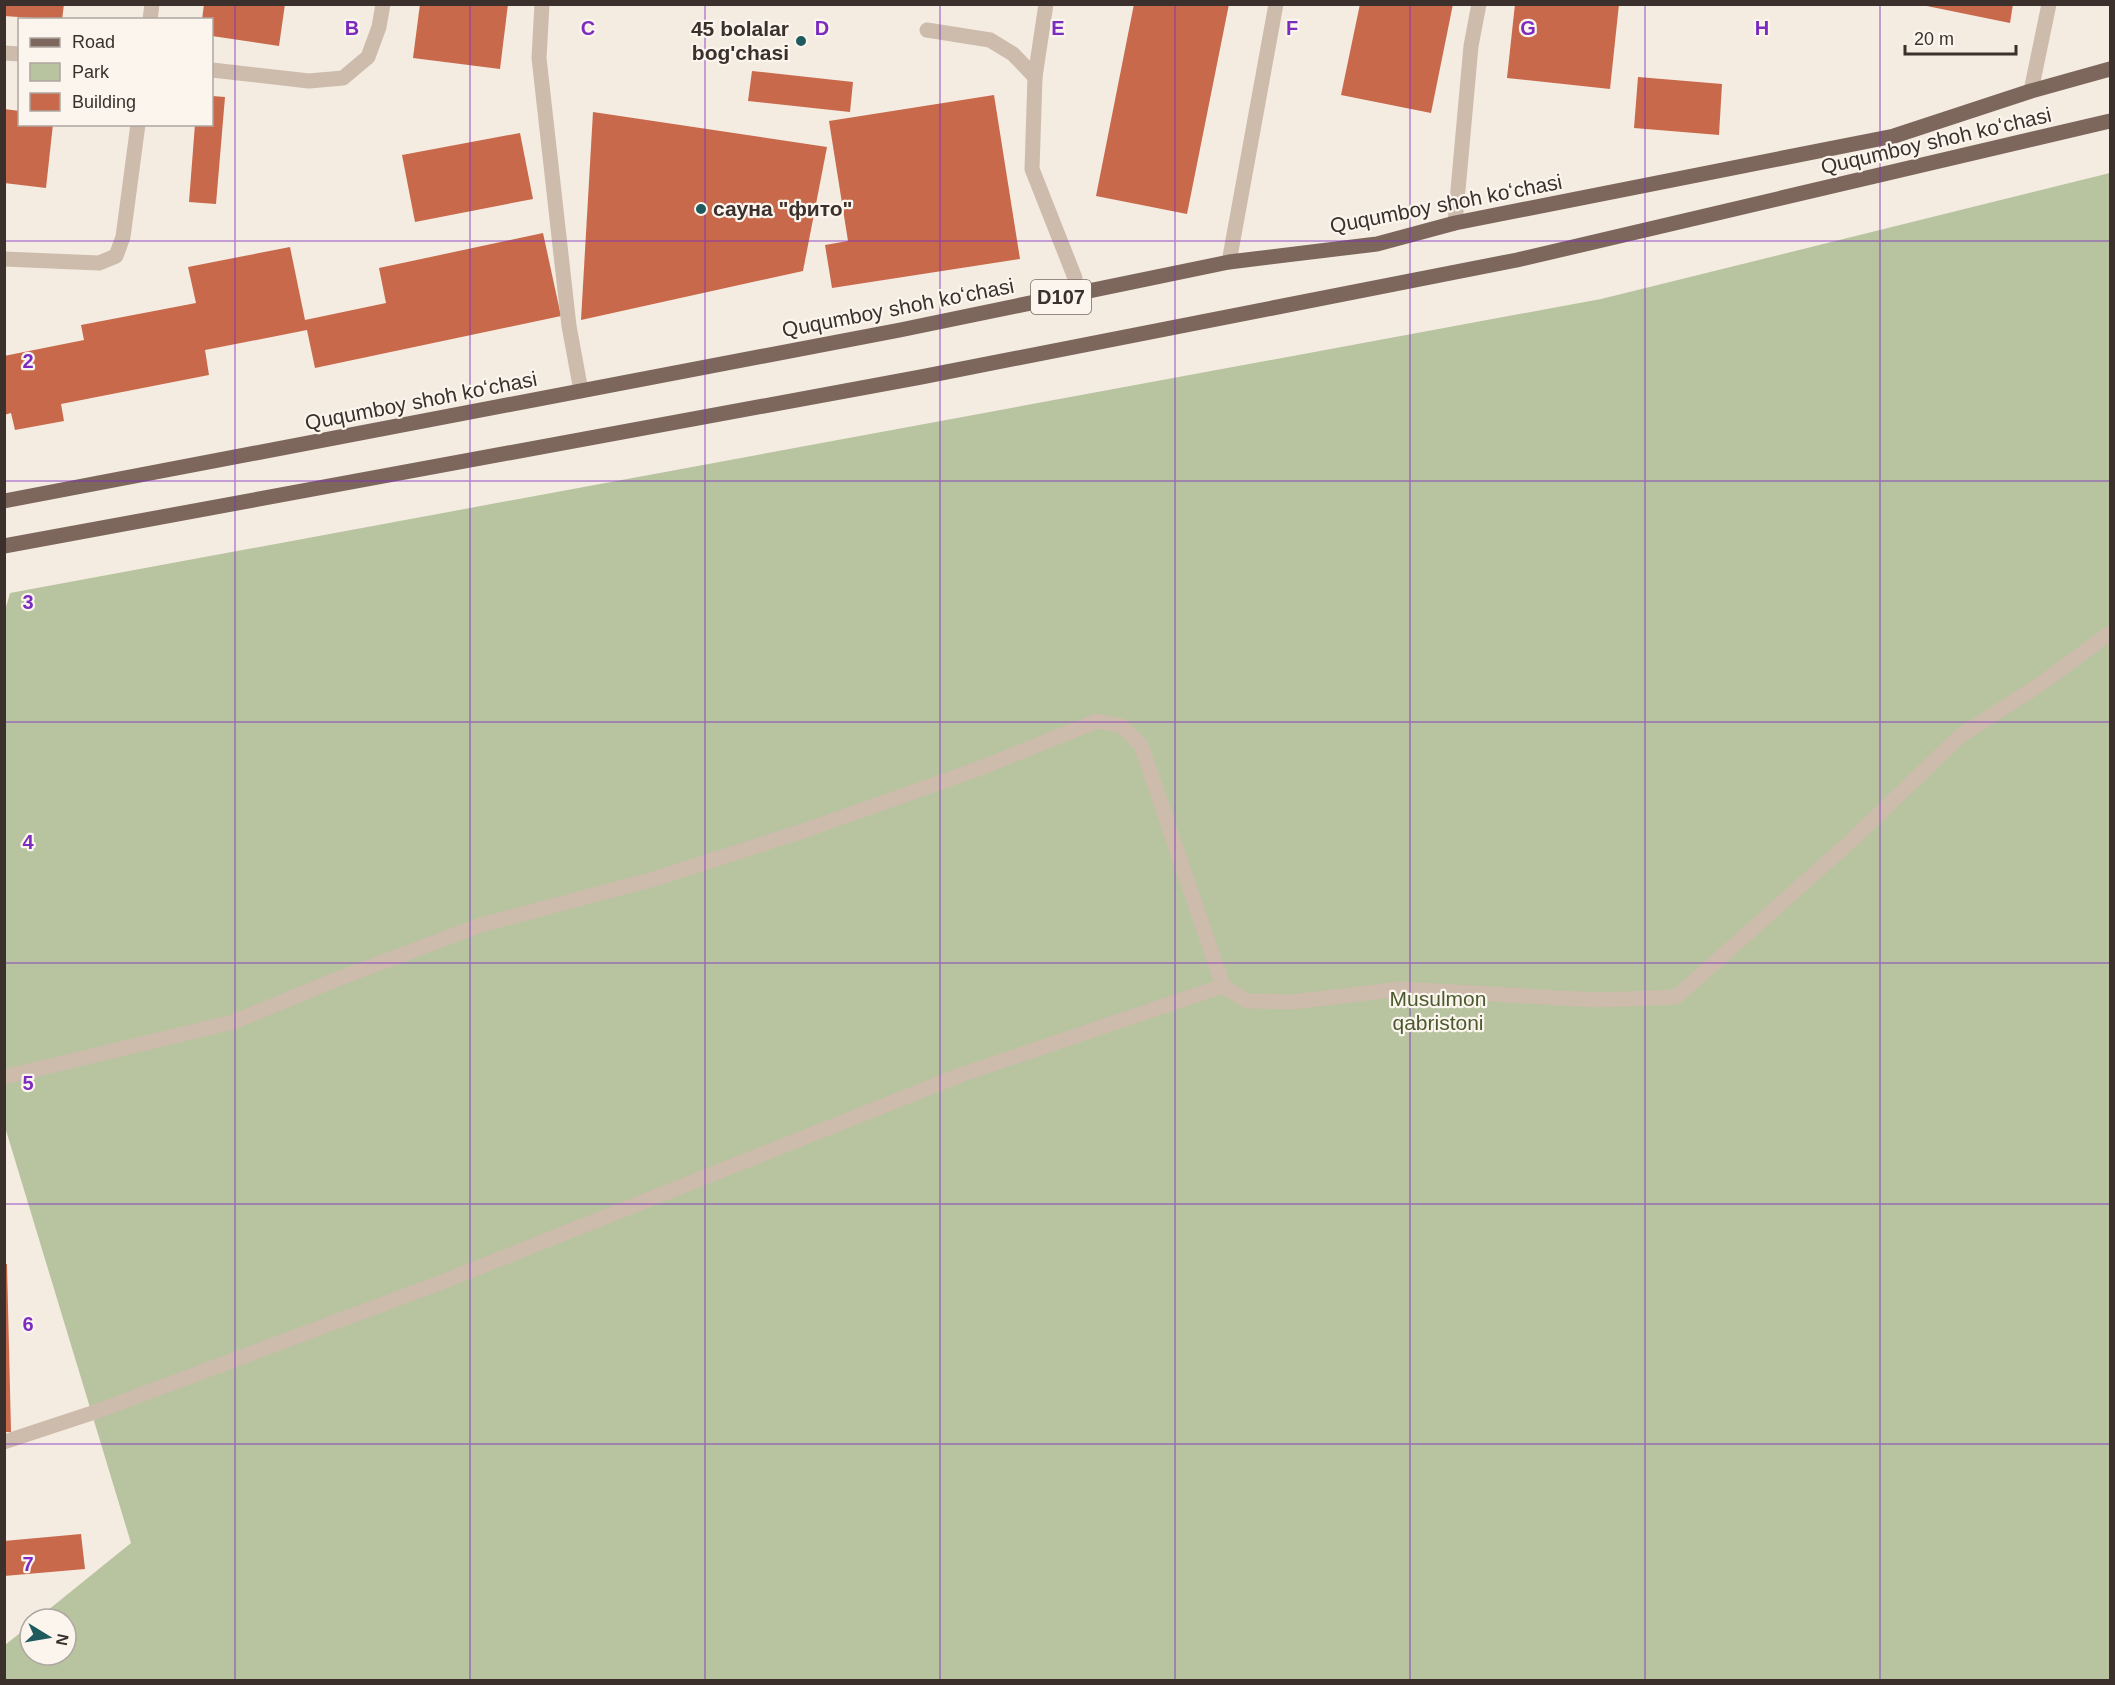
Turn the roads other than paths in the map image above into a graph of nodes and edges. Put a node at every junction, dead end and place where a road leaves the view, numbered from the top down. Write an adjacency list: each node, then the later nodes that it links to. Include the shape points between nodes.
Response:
1 (382, 4): 9 (lane, via 368,57 343,78 309,81)
2 (542, 4): 18 (lane, via 539,58 569,326)
3 (1046, 4): 10 (lane)
4 (1276, 4): 16 (lane)
5 (1479, 4): 14 (lane, via 1471,46)
6 (2049, 4): 11 (lane)
7 (927, 30): 10 (lane, via 990,40 1013,54)
8 (2110, 69): 11 (main road, Ququmboy shoh koʻchasi / D107)
9 (213, 70)
10 (1035, 77): 17 (lane, via 1032,169)
11 (2031, 91): 14 (main road, Ququmboy shoh koʻchasi / D107, via 1894,136)
12 (2110, 120): 20 (main road, Ququmboy shoh koʻchasi / D107, via 1517,260 921,377)
13 (138, 126): 15 (lane, via 123,237 116,256 99,263)
14 (1455, 223): 16 (main road, Ququmboy shoh koʻchasi / D107, via 1377,244)
15 (4, 259)
16 (1230, 262): 18 (main road, Ququmboy shoh koʻchasi / D107)
17 (1075, 278)
18 (581, 391): 19 (main road, Ququmboy shoh koʻchasi / D107)
19 (4, 501)
20 (4, 546)
21 (2110, 633): 22 (lane, via 1960,736 1852,840 1676,997 1597,1000 1401,989 1292,1002 1247,1001)
22 (1223, 986): 23 (lane, via 1141,745 1122,726 1096,721 978,769 795,833 654,879 481,925 233,1022); 24 (lane, via 963,1074 442,1282)
23 (4, 1077)
24 (4, 1442)

